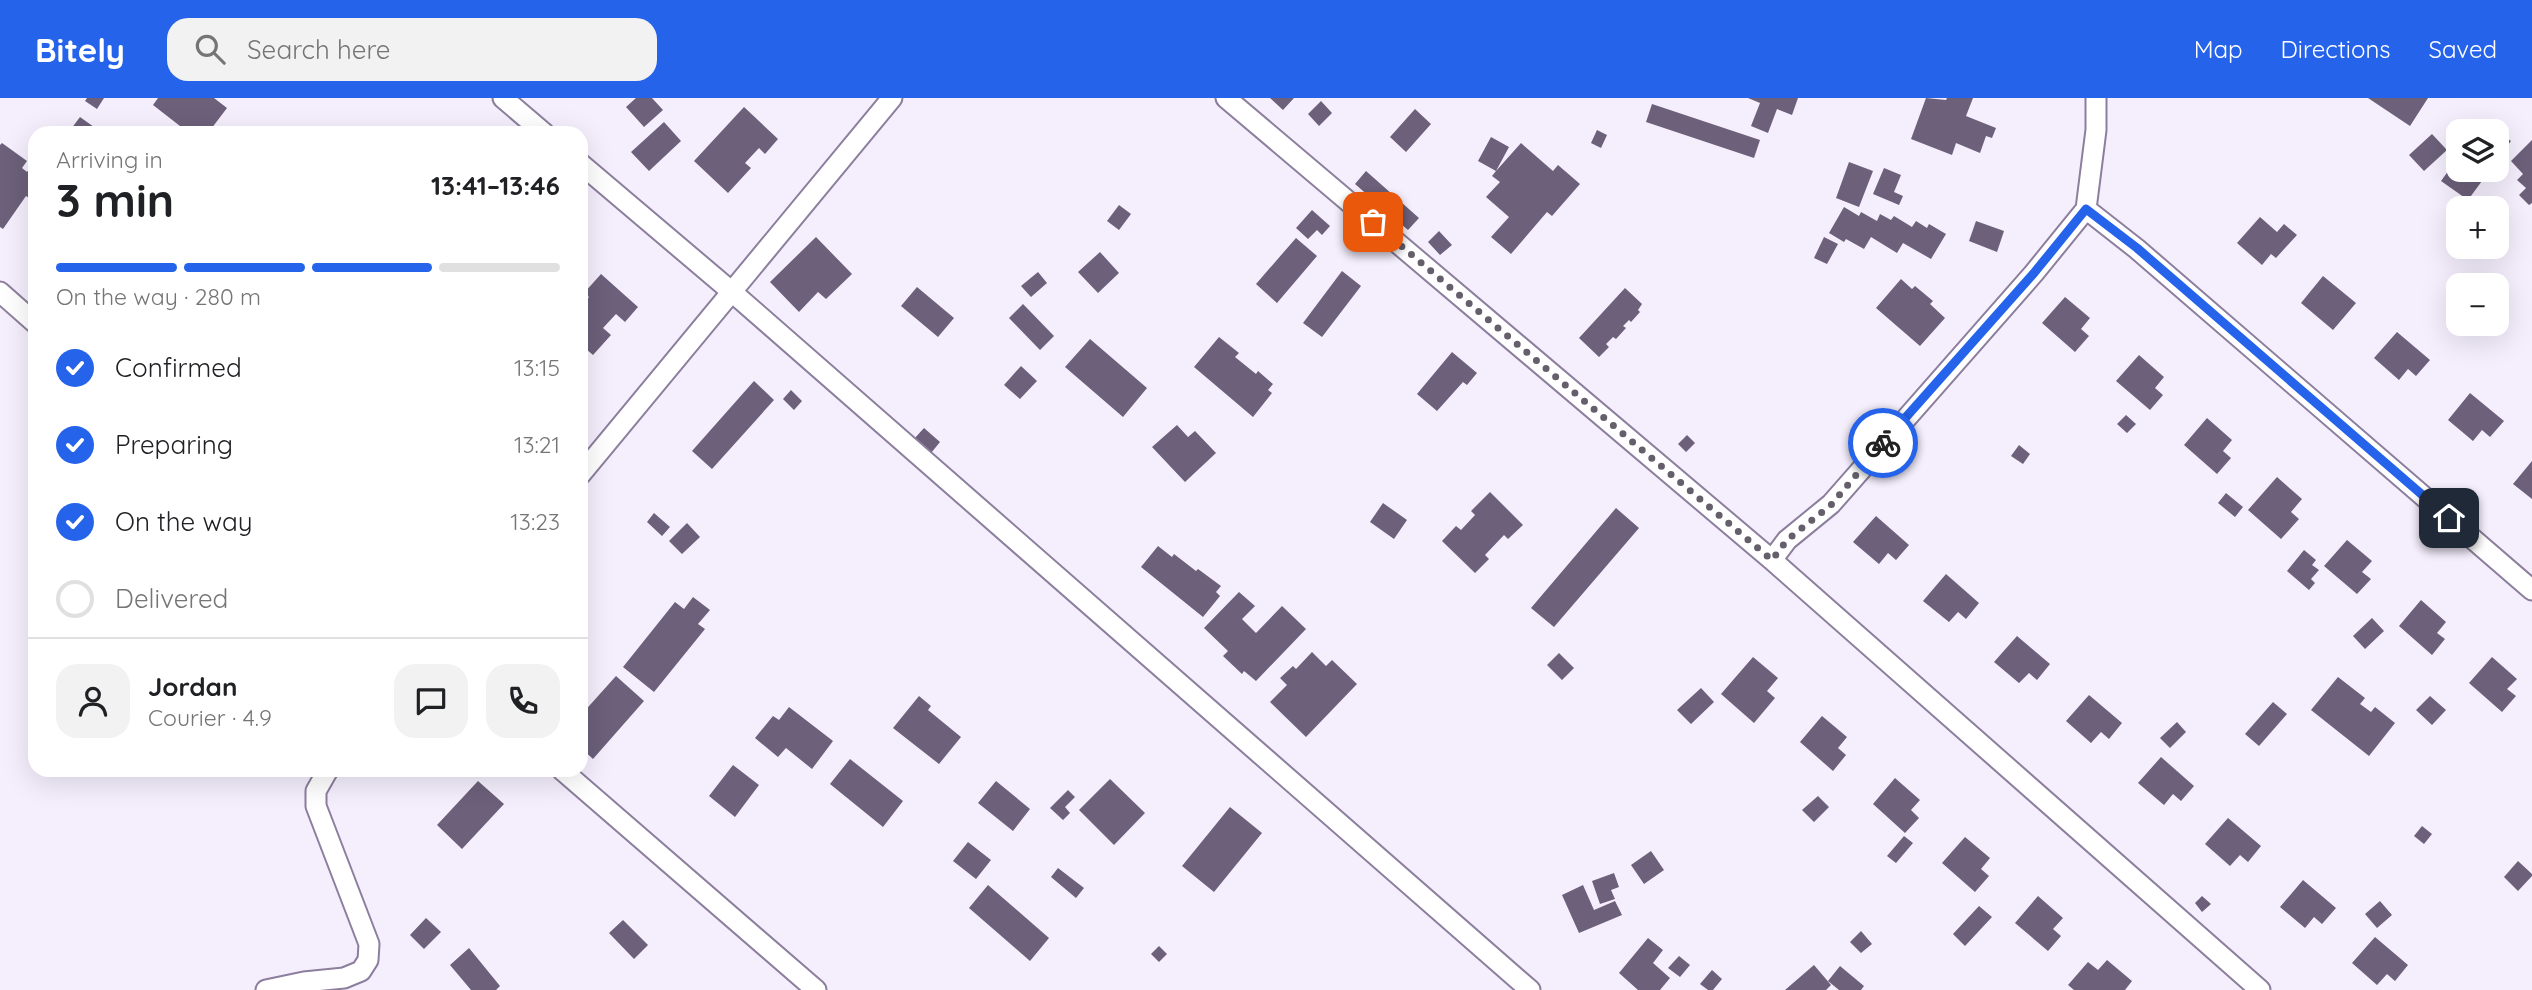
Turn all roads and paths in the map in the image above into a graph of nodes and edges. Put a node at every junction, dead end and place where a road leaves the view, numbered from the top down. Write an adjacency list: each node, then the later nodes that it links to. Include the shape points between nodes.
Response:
1 (503, 98): 5 (street)
2 (892, 98): 9 (street)
3 (1226, 98): 12 (street)
4 (2096, 98): 7 (street)
5 (536, 126)
6 (588, 170): 9 (street)
7 (2086, 209): 12 (street, via 1831,505 1787,540); 13 (street)
8 (0, 292): 10 (street)
9 (732, 292): 11 (street); 18 (street)
10 (28, 317)
11 (588, 466)
12 (1772, 560): 19 (street)
13 (2532, 590)
14 (324, 777): 16 (street, via 316,791 316,806 369,944 368,960 361,971 344,978)
15 (570, 777): 17 (street)
16 (266, 990)
17 (816, 990)
18 (1530, 990)
19 (2260, 990)

